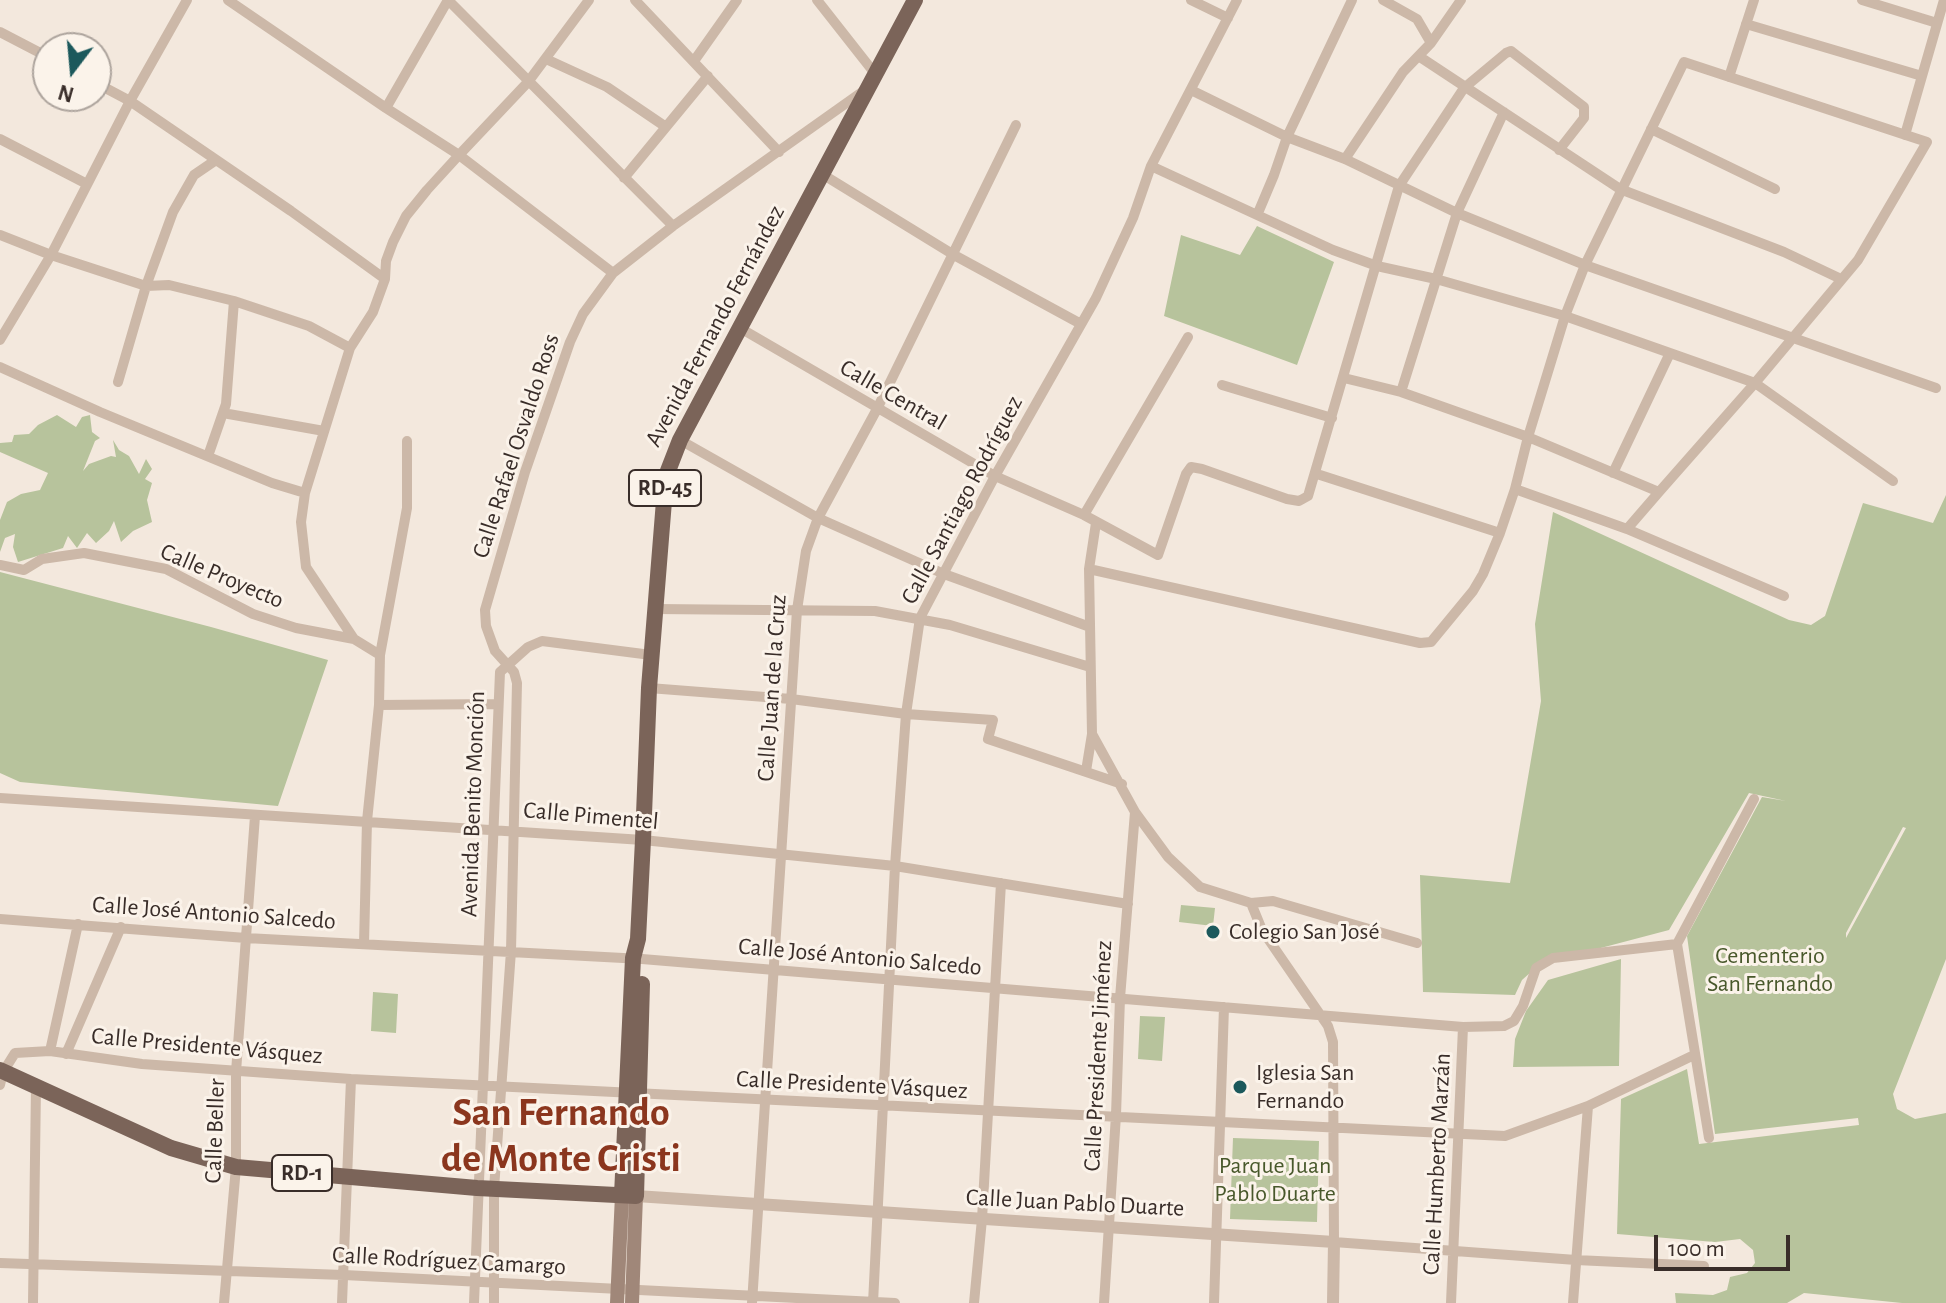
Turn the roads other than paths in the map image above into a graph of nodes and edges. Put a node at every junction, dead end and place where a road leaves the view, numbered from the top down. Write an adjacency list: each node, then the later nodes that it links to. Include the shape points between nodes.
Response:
1 (187, 0): 34 (street)
2 (228, 0): 35 (street)
3 (448, 0): 30 (street); 35 (street)
4 (589, 0): 24 (street)
5 (635, 0): 25 (street)
6 (737, 0): 25 (street)
7 (817, 0): 29 (street)
8 (915, 0): 29 (main road, RD-45)
9 (1191, 0): 17 (street)
10 (1237, 0): 17 (street, Calle Santiago Rodríguez)
11 (1352, 0): 41 (street)
12 (1383, 0): 21 (street, via 1417,19)
13 (1461, 0): 21 (street)
14 (1754, 0): 19 (street)
15 (1862, 0): 18 (street)
16 (1944, 0): 18 (street)
17 (1228, 18): 32 (street, Calle Santiago Rodríguez)
18 (1937, 23): 27 (street)
19 (1746, 24): 27 (street); 28 (street)
20 (0, 32): 22 (street)
21 (1431, 43): 23 (street)
22 (32, 49)
23 (1420, 57): 31 (street); 46 (street, via 1403,72)
24 (546, 59): 30 (street); 38 (street, via 607,87)
25 (694, 61): 26 (street)
26 (708, 76): 38 (street); 44 (street)
27 (1922, 76): 40 (street)
28 (1729, 77): 39 (street, via 1684,62); 40 (street)
29 (873, 81): 44 (street, Calle Rafael Osvaldo Ross); 49 (main road, Avenida Fernando Fernández / RD-45)
30 (528, 82): 45 (street); 50 (street)
31 (1464, 88): 36 (street); 43 (street, via 1511,51 1584,107 1584,118); 52 (street)
32 (1191, 90): 41 (street); 48 (street, Calle Santiago Rodríguez)
33 (112, 91): 34 (street)
34 (130, 101): 47 (street); 51 (street)
35 (386, 108): 45 (street)
36 (1504, 112): 43 (street); 56 (street)
37 (1016, 125): 60 (street, Calle Juan de la Cruz)
38 (666, 127): 50 (street)
39 (1651, 129): 53 (street); 54 (street)
40 (1905, 135): 66 (street, via 1927,142 1858,260)
41 (1287, 137): 46 (street); 55 (street)
42 (0, 139): 51 (street)
43 (1559, 150): 53 (street)
44 (779, 152): 57 (street, Calle Rafael Osvaldo Ross)
45 (459, 155): 63 (street); 64 (street, via 406,216 386,261)
46 (1345, 159): 52 (street)
47 (216, 160): 64 (street); 67 (street, via 194,175 173,212)
48 (1151, 166): 55 (street); 70 (street, Calle Santiago Rodríguez, via 1116,257)
49 (822, 174): 60 (street); 71 (main road, Avenida Fernando Fernández / RD-45)
50 (624, 178): 57 (street)
51 (87, 184): 59 (street)
52 (1399, 186): 56 (street); 62 (street)
53 (1620, 189): 61 (street); 66 (street)
54 (1775, 189)
55 (1258, 213): 62 (street)
56 (1457, 213): 61 (street); 65 (street)
57 (673, 226): 63 (street, Calle Rafael Osvaldo Ross)
58 (0, 235): 59 (street)
59 (51, 255): 67 (street); 73 (street)
60 (954, 255): 70 (street); 84 (street, Calle Juan de la Cruz)
61 (1585, 265): 69 (street); 74 (street)
62 (1377, 266): 65 (street); 78 (street)
63 (613, 273): 115 (street, Calle Rafael Osvaldo Ross, via 583,314 550,392 485,610 495,651)
64 (385, 279): 75 (street, via 373,312)
65 (1436, 279): 69 (street); 83 (street)
66 (1841, 279): 74 (street)
67 (146, 286): 68 (street, via 169,285); 79 (street)
68 (234, 301): 75 (street, via 309,326); 85 (street)
69 (1565, 316): 76 (street); 88 (street)
70 (1081, 324): 94 (street, Calle Santiago Rodríguez)
71 (740, 328): 84 (street, Calle Central); 89 (main road, Avenida Fernando Fernández / RD-45)
72 (1188, 337): 99 (street)
73 (0, 340)
74 (1791, 340): 80 (street); 82 (street)
75 (350, 348): 87 (street)
76 (1670, 353): 80 (street); 92 (street)
77 (0, 367): 91 (street)
78 (1344, 378): 83 (street); 86 (street)
79 (118, 382)
80 (1755, 383): 95 (street); 97 (street)
81 (1222, 385): 86 (street)
82 (1936, 388)
83 (1401, 392): 88 (street)
84 (877, 409): 94 (street, Calle Central); 100 (street, Calle Juan de la Cruz)
85 (223, 413): 87 (street); 91 (street)
86 (1332, 418): 93 (street)
87 (324, 431): 98 (street)
88 (1528, 437): 92 (street); 96 (street)
89 (680, 440): 100 (street); 108 (main road, Avenida Fernando Fernández / RD-45, via 666,476)
90 (407, 441): 113 (street, via 407,508)
91 (208, 456): 98 (street)
92 (1613, 473): 97 (street)
93 (1317, 474): 101 (street, Calle Central, via 1308,496 1299,501 1191,467 1158,555); 103 (street)
94 (995, 476): 99 (street, Calle Central); 106 (street, Calle Santiago Rodríguez)
95 (1893, 481)
96 (1515, 489): 102 (street); 103 (street)
97 (1659, 492): 102 (street)
98 (305, 493): 112 (street, via 301,522 306,567)
99 (1084, 515): 101 (street, Calle Central)
100 (818, 518): 106 (street); 109 (street, Calle Juan de la Cruz, via 800,578)
101 (1096, 523): 105 (street)
102 (1627, 529): 107 (street)
103 (1500, 533): 105 (street, via 1473,591 1431,642 1420,643)
104 (0, 565): 112 (street, Calle Proyecto, via 24,570 42,559 84,553 152,566 253,614)
105 (1089, 569): 111 (street)
106 (944, 574): 110 (street, Calle Santiago Rodríguez); 111 (street)
107 (1784, 596)
108 (655, 609): 109 (street); 114 (main road, Avenida Fernando Fernández / RD-45)
109 (797, 610): 110 (street, via 875,611); 118 (street, Calle Juan de la Cruz)
110 (920, 618): 116 (street); 121 (street, Calle Santiago Rodríguez)
111 (1090, 627): 116 (street)
112 (354, 639): 113 (street, Calle Proyecto)
113 (380, 655): 120 (street)
114 (651, 655): 115 (street, via 542,641); 117 (main road, Avenida Fernando Fernández / RD-45)
115 (505, 665): 119 (street, Avenida Benito Monción); 132 (street, Avenida Benito Monción, via 517,683)
116 (1090, 667): 122 (street)
117 (649, 688): 118 (street); 133 (main road, Avenida Fernando Fernández / RD-45)
118 (791, 699): 121 (street); 134 (street, Calle Juan de la Cruz)
119 (497, 704): 120 (street); 131 (street, Avenida Benito Monción)
120 (379, 705): 130 (street)
121 (906, 714): 124 (street, via 993,720 988,739); 135 (street, Calle Santiago Rodríguez)
122 (1092, 734): 123 (street); 124 (street)
123 (1110, 764): 124 (street); 125 (street)
124 (1092, 773): 125 (street)
125 (1122, 784): 128 (street)
126 (0, 798): 129 (street, Calle Pimentel)
127 (1754, 799): 145 (street)
128 (1135, 812): 137 (street, via 1168,857 1200,887); 138 (street, Calle Presidente Jiménez)
129 (255, 816): 130 (street, Calle Pimentel); 142 (street, Calle Beller)
130 (367, 821): 131 (street, Calle Pimentel); 144 (street)
131 (494, 829): 132 (street, Calle Pimentel); 146 (street, Avenida Benito Monción)
132 (512, 830): 133 (street, Calle Pimentel); 147 (street, Avenida Benito Monción)
133 (643, 840): 134 (street, Calle Pimentel); 148 (main road, Avenida Fernando Fernández / RD-45)
134 (780, 855): 135 (street, Calle Pimentel); 149 (street, Calle Juan de la Cruz)
135 (895, 866): 136 (street, Calle Pimentel); 150 (street, Calle Santiago Rodríguez)
136 (1001, 883): 138 (street, Calle Pimentel); 151 (street)
137 (1251, 903): 143 (street, via 1273,901); 154 (street, via 1262,930)
138 (1128, 904): 152 (street, Calle Presidente Jiménez)
139 (0, 919): 140 (street, Calle José Antonio Salcedo)
140 (78, 924): 141 (street, Calle José Antonio Salcedo); 156 (street)
141 (121, 927): 142 (street, Calle José Antonio Salcedo); 157 (street)
142 (246, 938): 144 (street, Calle José Antonio Salcedo); 159 (street, Calle Beller)
143 (1417, 943)
144 (364, 944): 146 (street, Calle José Antonio Salcedo)
145 (1677, 944): 155 (street, Calle José Antonio Salcedo, via 1553,958 1536,968 1514,1021); 158 (street)
146 (487, 950): 147 (street, Calle José Antonio Salcedo); 162 (street, Avenida Benito Monción)
147 (511, 951): 148 (street, Calle José Antonio Salcedo); 164 (street, Avenida Benito Monción)
148 (638, 959): 149 (street, Calle José Antonio Salcedo); 165 (main road, Avenida Fernando Fernández / RD-45)
149 (774, 970): 150 (street, Calle José Antonio Salcedo); 166 (street, Calle Juan de la Cruz)
150 (889, 978): 151 (street, Calle José Antonio Salcedo); 167 (street, Calle Santiago Rodríguez)
151 (995, 988): 152 (street, Calle José Antonio Salcedo); 169 (street)
152 (1120, 998): 153 (street, Calle José Antonio Salcedo); 170 (street, Calle Presidente Jiménez)
153 (1224, 1007): 154 (street, Calle José Antonio Salcedo); 171 (street)
154 (1319, 1016): 155 (street, Calle José Antonio Salcedo); 172 (street, via 1333,1042)
155 (1463, 1027): 173 (street, Calle Humberto Marzán)
156 (50, 1051): 157 (street, Calle Presidente Vásquez); 160 (street, Calle Presidente Vásquez, via 15,1053)
157 (66, 1054): 159 (street, Calle Presidente Vásquez)
158 (1694, 1055): 168 (street, Calle Presidente Vásquez); 174 (street)
159 (236, 1072): 161 (street, Calle Presidente Vásquez); 175 (street, Calle Beller)
160 (1, 1076): 163 (main road, RD-1)
161 (351, 1079): 162 (street, Calle Presidente Vásquez); 176 (street)
162 (483, 1084): 164 (street, Calle Presidente Vásquez); 177 (street, Avenida Benito Monción)
163 (36, 1086): 175 (main road, RD-1, via 171,1148); 188 (street)
164 (502, 1086): 165 (street, Calle Presidente Vásquez); 177 (street, Avenida Benito Monción)
165 (633, 1094): 166 (street, Calle Presidente Vásquez); 178 (main road, Avenida Fernando Fernández / RD-45)
166 (766, 1101): 167 (street, Calle Presidente Vásquez); 179 (street, Calle Juan de la Cruz)
167 (884, 1104): 169 (street, Calle Presidente Vásquez); 180 (street, Calle Santiago Rodríguez)
168 (1588, 1106): 173 (street, Calle Presidente Vásquez, via 1505,1136); 186 (street)
169 (987, 1112): 170 (street, Calle Presidente Vásquez); 181 (street)
170 (1116, 1115): 171 (street, Calle Presidente Vásquez); 182 (street, Calle Presidente Jiménez)
171 (1219, 1122): 172 (street, Calle Presidente Vásquez); 183 (street)
172 (1332, 1128): 173 (street, Calle Presidente Vásquez); 184 (street)
173 (1459, 1135): 185 (street, Calle Humberto Marzán)
174 (1709, 1138)
175 (236, 1167): 176 (main road, RD-1); 190 (street, Calle Beller)
176 (348, 1178): 177 (main road, RD-1); 191 (street)
177 (486, 1188): 178 (main road, RD-1); 192 (street, Avenida Benito Monción); 193 (street, Avenida Benito Monción)
178 (629, 1196): 179 (street, Calle Juan Pablo Duarte / RD-1); 194 (main road, Avenida Fernando Fernández / RD-45)
179 (760, 1205): 180 (street, Calle Juan Pablo Duarte / RD-1); 195 (street, Calle Juan de la Cruz)
180 (877, 1211): 181 (street, Calle Juan Pablo Duarte / RD-1); 196 (street, Calle Santiago Rodríguez)
181 (982, 1219): 182 (street, Calle Juan Pablo Duarte / RD-1); 203 (street)
182 (1108, 1226): 183 (street, Calle Juan Pablo Duarte / RD-1); 204 (street, Calle Presidente Jiménez)
183 (1216, 1232): 184 (street, Calle Juan Pablo Duarte / RD-1); 205 (street)
184 (1334, 1242): 185 (street, Calle Juan Pablo Duarte); 206 (street)
185 (1453, 1249): 186 (street, Calle Juan Pablo Duarte); 207 (street, Calle Humberto Marzán)
186 (1576, 1260): 189 (street, Calle Juan Pablo Duarte); 208 (street)
187 (0, 1263): 188 (street, Calle Rodríguez Camargo)
188 (33, 1264): 190 (street, Calle Rodríguez Camargo); 197 (street)
189 (1704, 1266)
190 (226, 1271): 191 (street, Calle Rodríguez Camargo); 198 (street, Calle Beller)
191 (344, 1275): 192 (street, Calle Rodríguez Camargo); 199 (street)
192 (475, 1282): 193 (street, Calle Rodríguez Camargo); 200 (street, Avenida Benito Monción)
193 (495, 1283): 194 (street, Calle Rodríguez Camargo); 201 (street, Avenida Benito Monción)
194 (625, 1296): 195 (street, Calle Rodríguez Camargo)
195 (752, 1299): 196 (street, Calle Rodríguez Camargo)
196 (873, 1302): 202 (street, Calle Rodríguez Camargo)
197 (33, 1303)
198 (224, 1303)
199 (342, 1303)
200 (474, 1303)
201 (494, 1303)
202 (895, 1303)
203 (974, 1303)
204 (1104, 1303)
205 (1214, 1303)
206 (1333, 1303)
207 (1451, 1303)
208 (1573, 1303)

